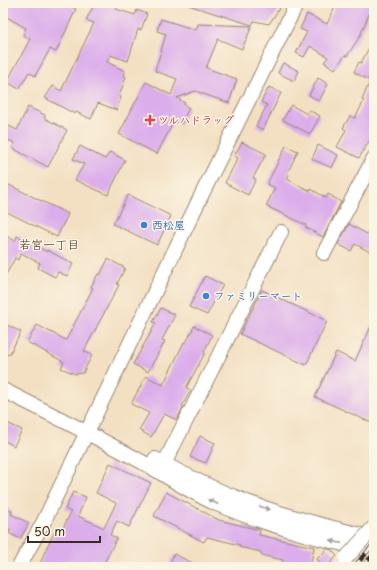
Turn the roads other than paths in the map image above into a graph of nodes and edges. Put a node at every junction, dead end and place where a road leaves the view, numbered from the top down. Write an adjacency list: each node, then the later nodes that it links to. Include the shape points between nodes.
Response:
1 (297, 3): 7 (street)
2 (374, 158): 4 (street)
3 (282, 232): 8 (street)
4 (324, 253)
5 (3, 382): 7 (street)
6 (3, 390): 7 (street)
7 (89, 429): 8 (street); 11 (street, one-way to 7, via 311,537 217,504 192,492); 13 (street)
8 (164, 464): 10 (street, one-way to 10, via 246,502)
9 (374, 527): 12 (street, bridge)
10 (374, 538)
11 (374, 551)
12 (346, 558)
13 (19, 567)

